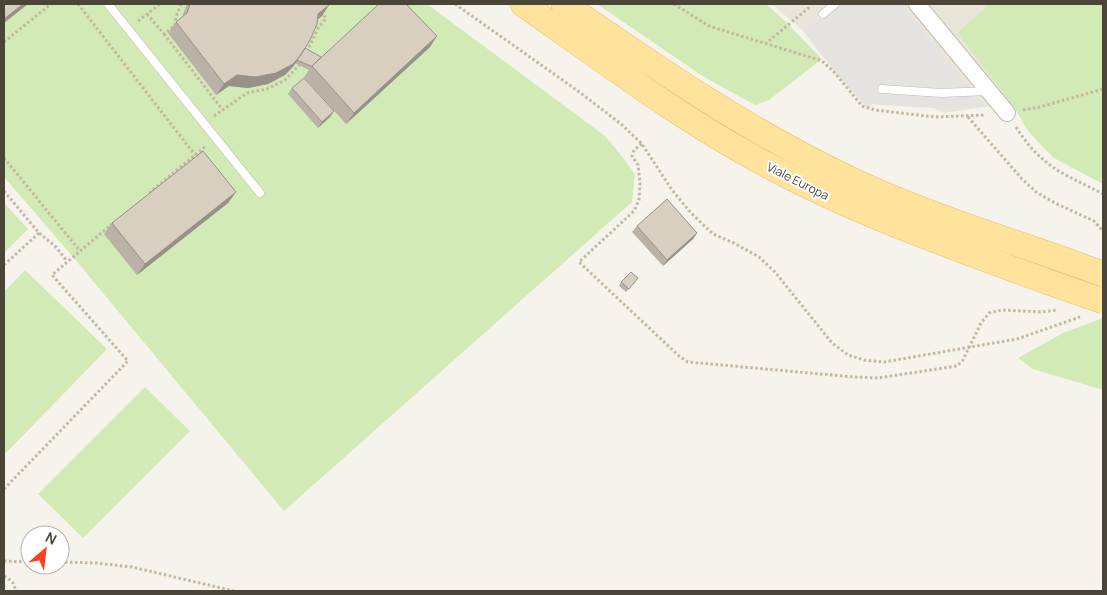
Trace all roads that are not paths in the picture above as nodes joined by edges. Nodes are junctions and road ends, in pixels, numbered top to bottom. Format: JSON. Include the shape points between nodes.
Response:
{"nodes":[{"id":1,"x":108,"y":4,"type":"edge"},
{"id":2,"x":523,"y":4,"type":"edge"},
{"id":3,"x":564,"y":4,"type":"edge"},
{"id":4,"x":835,"y":4,"type":"edge"},
{"id":5,"x":917,"y":4,"type":"edge"},
{"id":6,"x":823,"y":14,"type":"dead end"},
{"id":7,"x":882,"y":90,"type":"dead end"},
{"id":8,"x":990,"y":91,"type":"junction"},
{"id":9,"x":1007,"y":113,"type":"road end"},
{"id":10,"x":260,"y":193,"type":"dead end"},
{"id":11,"x":1103,"y":274,"type":"edge"},
{"id":12,"x":1103,"y":301,"type":"edge"}],
"edges":[{"from":1,"to":10,"type":"lane"},
{"from":2,"to":12,"type":"main road","name":"Viale Europa","bridge":true,"via":[[688,118],[768,166],[869,215]]},
{"from":3,"to":11,"type":"main road","name":"Viale Europa","bridge":true,"via":[[695,94],[812,161],[927,212]]},
{"from":4,"to":6,"type":"lane"},
{"from":5,"to":8,"type":"street"},
{"from":7,"to":8,"type":"lane"},
{"from":8,"to":9,"type":"street"}]}
